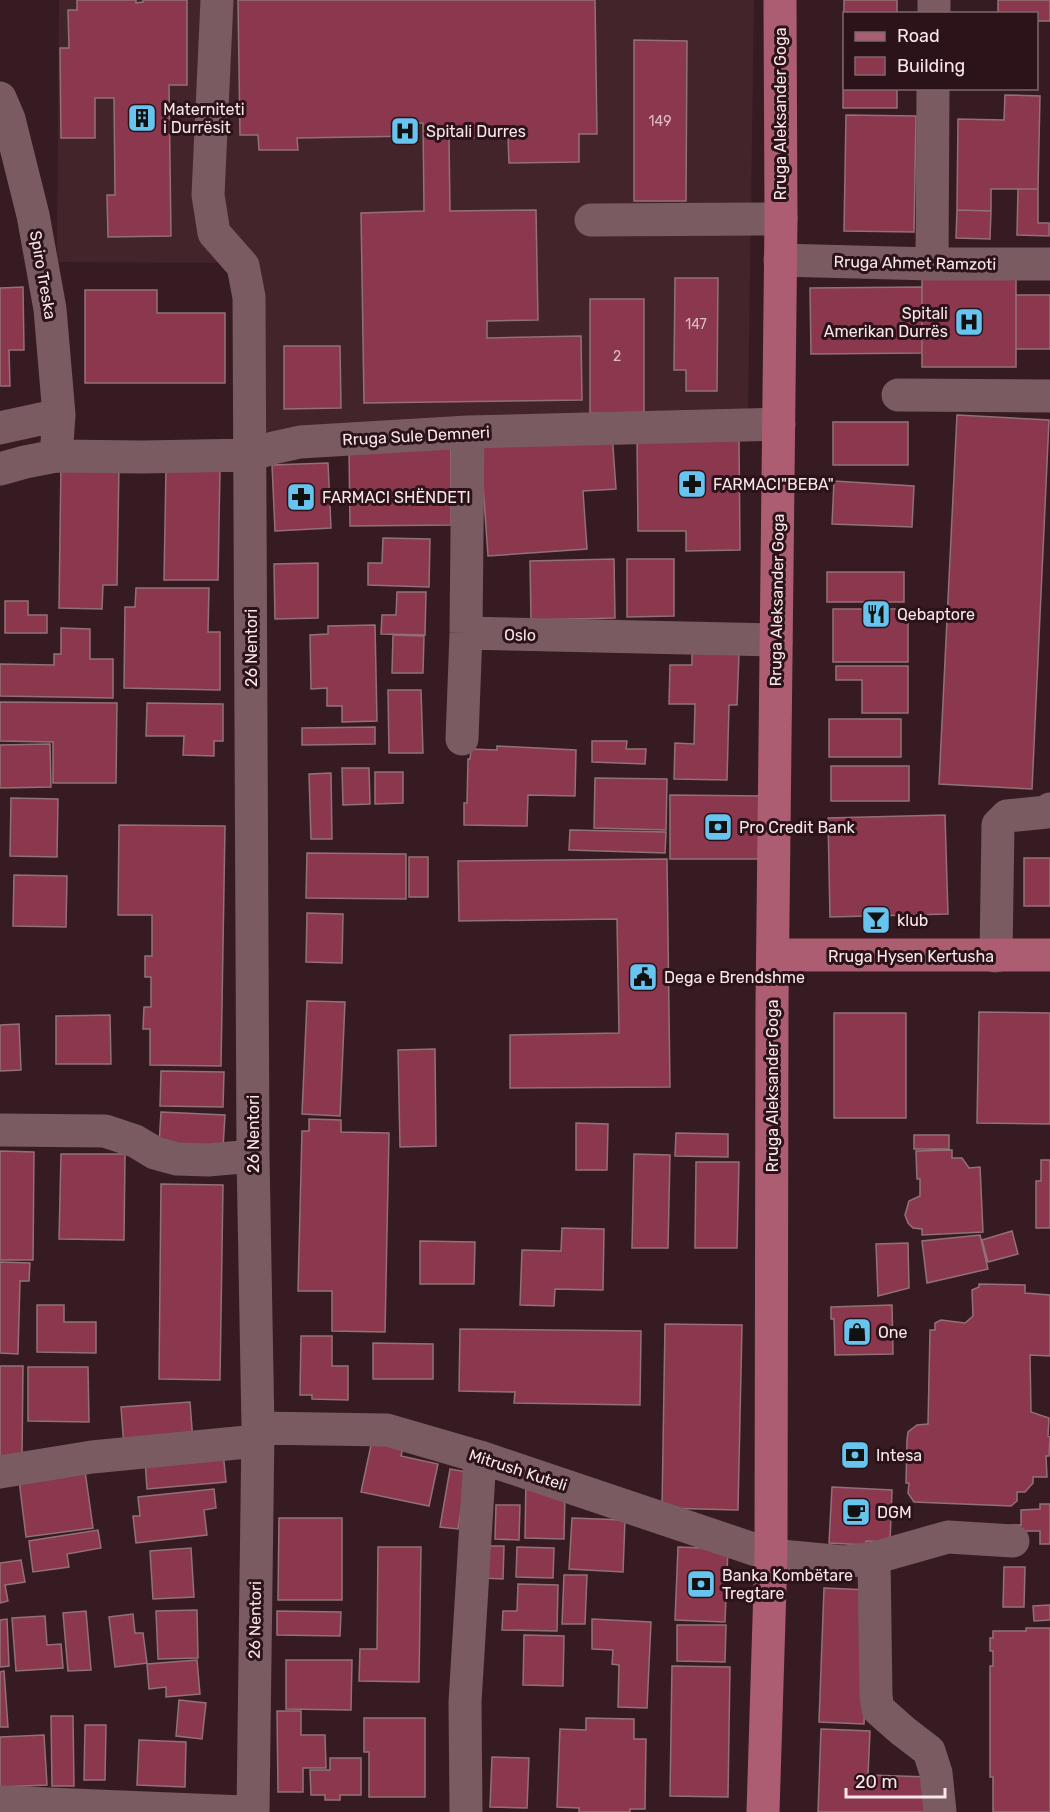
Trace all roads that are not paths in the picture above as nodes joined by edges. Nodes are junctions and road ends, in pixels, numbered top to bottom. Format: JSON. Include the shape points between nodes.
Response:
{"nodes":[{"id":1,"x":217,"y":0,"type":"edge"},
{"id":2,"x":780,"y":0,"type":"edge"},
{"id":3,"x":933,"y":90,"type":"edge"},
{"id":4,"x":3,"y":112,"type":"edge"},
{"id":5,"x":781,"y":219,"type":"junction"},
{"id":6,"x":591,"y":220,"type":"dead end"},
{"id":7,"x":780,"y":260,"type":"junction"},
{"id":8,"x":932,"y":264,"type":"junction"},
{"id":9,"x":1050,"y":264,"type":"edge"},
{"id":10,"x":898,"y":395,"type":"dead end"},
{"id":11,"x":1050,"y":396,"type":"edge"},
{"id":12,"x":59,"y":415,"type":"junction"},
{"id":13,"x":779,"y":424,"type":"junction"},
{"id":14,"x":0,"y":428,"type":"edge"},
{"id":15,"x":468,"y":432,"type":"junction"},
{"id":16,"x":250,"y":455,"type":"junction"},
{"id":17,"x":56,"y":456,"type":"junction"},
{"id":18,"x":0,"y":469,"type":"edge"},
{"id":19,"x":466,"y":633,"type":"junction"},
{"id":20,"x":776,"y":640,"type":"junction"},
{"id":21,"x":462,"y":740,"type":"dead end"},
{"id":22,"x":1050,"y":809,"type":"edge"},
{"id":23,"x":772,"y":955,"type":"junction"},
{"id":24,"x":996,"y":956,"type":"junction"},
{"id":25,"x":1050,"y":956,"type":"edge"},
{"id":26,"x":0,"y":1130,"type":"edge"},
{"id":27,"x":253,"y":1156,"type":"junction"},
{"id":28,"x":257,"y":1434,"type":"junction"},
{"id":29,"x":480,"y":1456,"type":"junction"},
{"id":30,"x":0,"y":1472,"type":"edge"},
{"id":31,"x":1013,"y":1541,"type":"dead end"},
{"id":32,"x":771,"y":1556,"type":"junction"},
{"id":33,"x":874,"y":1558,"type":"junction"},
{"id":34,"x":0,"y":1802,"type":"edge"},
{"id":35,"x":244,"y":1812,"type":"edge"},
{"id":36,"x":253,"y":1812,"type":"edge"},
{"id":37,"x":466,"y":1812,"type":"edge"},
{"id":38,"x":763,"y":1812,"type":"edge"},
{"id":39,"x":940,"y":1812,"type":"edge"}],
"edges":[{"from":1,"to":16,"type":"street","name":"26 Nentori","via":[[208,195],[214,233],[243,266],[249,297]]},
{"from":2,"to":5,"type":"main road","name":"Rruga Aleksander Goga"},
{"from":3,"to":8,"type":"street"},
{"from":4,"to":12,"type":"street","name":"Spiro Treska","via":[[33,215],[50,309]]},
{"from":5,"to":6,"type":"street"},
{"from":5,"to":7,"type":"main road","name":"Rruga Aleksander Goga"},
{"from":7,"to":8,"type":"street","name":"Rruga Ahmet Ramzoti"},
{"from":7,"to":13,"type":"main road","name":"Rruga Aleksander Goga"},
{"from":8,"to":9,"type":"street","name":"Rruga Ahmet Ramzoti"},
{"from":10,"to":11,"type":"street"},
{"from":12,"to":14,"type":"street"},
{"from":12,"to":17,"type":"street","name":"Spiro Treska"},
{"from":13,"to":15,"type":"street","name":"Rruga Sule Demneri"},
{"from":13,"to":20,"type":"main road","name":"Rruga Aleksander Goga"},
{"from":15,"to":16,"type":"street","name":"Rruga Sule Demneri","via":[[300,442]]},
{"from":15,"to":19,"type":"street"},
{"from":16,"to":17,"type":"street","name":"Rruga Sule Demneri"},
{"from":16,"to":27,"type":"street","name":"26 Nentori"},
{"from":17,"to":18,"type":"street","name":"Rruga Sule Demneri"},
{"from":19,"to":20,"type":"street","name":"Oslo"},
{"from":19,"to":21,"type":"street"},
{"from":20,"to":23,"type":"main road","name":"Rruga Aleksander Goga"},
{"from":22,"to":24,"type":"street","via":[[1007,816],[998,825]]},
{"from":23,"to":24,"type":"main road","name":"Rruga Hysen Kertusha"},
{"from":23,"to":32,"type":"main road","name":"Rruga Aleksander Goga"},
{"from":24,"to":25,"type":"main road","name":"Rruga Hysen Kertusha"},
{"from":26,"to":27,"type":"street","via":[[105,1131],[177,1159]]},
{"from":27,"to":28,"type":"street","name":"26 Nentori"},
{"from":28,"to":29,"type":"street","name":"Mitrush Kuteli","via":[[387,1430]]},
{"from":28,"to":30,"type":"street","name":"Mitrush Kuteli"},
{"from":28,"to":36,"type":"street","name":"26 Nentori"},
{"from":29,"to":32,"type":"street","name":"Mitrush Kuteli"},
{"from":29,"to":37,"type":"street","via":[[465,1702]]},
{"from":31,"to":33,"type":"street","name":"Mitrush Kuteli","via":[[948,1537]]},
{"from":32,"to":33,"type":"street","name":"Mitrush Kuteli","via":[[844,1562]]},
{"from":32,"to":38,"type":"main road","name":"Rruga Aleksander Goga"},
{"from":33,"to":39,"type":"street","via":[[878,1708],[929,1751]]},
{"from":34,"to":35,"type":"street"}]}
